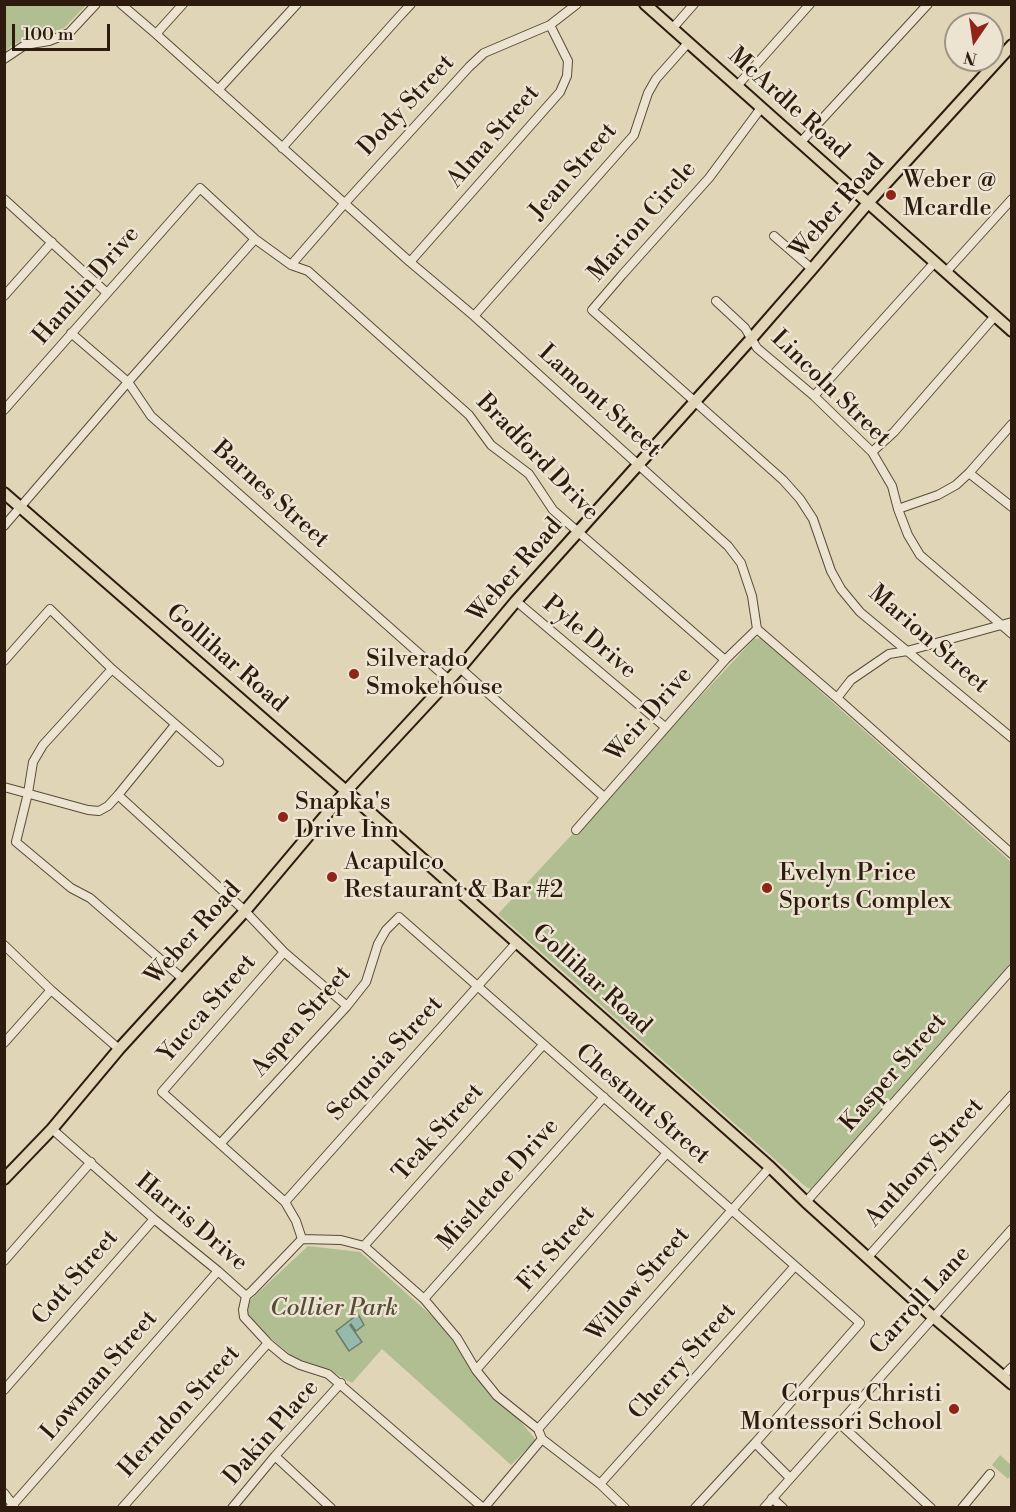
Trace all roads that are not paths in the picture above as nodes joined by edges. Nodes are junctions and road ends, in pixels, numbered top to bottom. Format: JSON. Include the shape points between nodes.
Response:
{"nodes":[{"id":1,"x":96,"y":4,"type":"edge"},
{"id":2,"x":121,"y":4,"type":"edge"},
{"id":3,"x":183,"y":4,"type":"edge"},
{"id":4,"x":297,"y":4,"type":"edge"},
{"id":5,"x":411,"y":4,"type":"edge"},
{"id":6,"x":577,"y":4,"type":"edge"},
{"id":7,"x":645,"y":4,"type":"edge"},
{"id":8,"x":694,"y":4,"type":"edge"},
{"id":9,"x":810,"y":4,"type":"edge"},
{"id":10,"x":928,"y":4,"type":"edge"},
{"id":11,"x":550,"y":25,"type":"junction"},
{"id":12,"x":672,"y":29,"type":"junction"},
{"id":13,"x":156,"y":34,"type":"junction"},
{"id":14,"x":688,"y":43,"type":"junction"},
{"id":15,"x":1011,"y":45,"type":"edge"},
{"id":16,"x":4,"y":59,"type":"edge"},
{"id":17,"x":736,"y":86,"type":"junction"},
{"id":18,"x":218,"y":90,"type":"junction"},
{"id":19,"x":761,"y":108,"type":"junction"},
{"id":20,"x":800,"y":143,"type":"junction"},
{"id":21,"x":282,"y":148,"type":"junction"},
{"id":22,"x":200,"y":188,"type":"joint"},
{"id":23,"x":4,"y":199,"type":"edge"},
{"id":24,"x":1011,"y":199,"type":"edge"},
{"id":25,"x":345,"y":203,"type":"junction"},
{"id":26,"x":868,"y":203,"type":"junction"},
{"id":27,"x":774,"y":236,"type":"dead end"},
{"id":28,"x":255,"y":239,"type":"junction"},
{"id":29,"x":52,"y":242,"type":"junction"},
{"id":30,"x":410,"y":262,"type":"junction"},
{"id":31,"x":935,"y":262,"type":"junction"},
{"id":32,"x":291,"y":265,"type":"junction"},
{"id":33,"x":812,"y":269,"type":"junction"},
{"id":34,"x":946,"y":272,"type":"junction"},
{"id":35,"x":107,"y":293,"type":"junction"},
{"id":36,"x":4,"y":296,"type":"edge"},
{"id":37,"x":716,"y":301,"type":"dead end"},
{"id":38,"x":474,"y":316,"type":"junction"},
{"id":39,"x":995,"y":316,"type":"junction"},
{"id":40,"x":1011,"y":331,"type":"edge"},
{"id":41,"x":71,"y":333,"type":"junction"},
{"id":42,"x":751,"y":339,"type":"junction"},
{"id":43,"x":128,"y":382,"type":"junction"},
{"id":44,"x":814,"y":396,"type":"junction"},
{"id":45,"x":694,"y":401,"type":"junction"},
{"id":46,"x":4,"y":410,"type":"edge"},
{"id":47,"x":1011,"y":424,"type":"edge"},
{"id":48,"x":872,"y":452,"type":"junction"},
{"id":49,"x":639,"y":464,"type":"junction"},
{"id":50,"x":969,"y":473,"type":"junction"},
{"id":51,"x":4,"y":493,"type":"edge"},
{"id":52,"x":1011,"y":507,"type":"edge"},
{"id":53,"x":21,"y":508,"type":"junction"},
{"id":54,"x":898,"y":510,"type":"junction"},
{"id":55,"x":4,"y":526,"type":"edge"},
{"id":56,"x":578,"y":531,"type":"junction"},
{"id":57,"x":516,"y":601,"type":"junction"},
{"id":58,"x":1011,"y":622,"type":"edge"},
{"id":59,"x":1002,"y":625,"type":"junction"},
{"id":60,"x":757,"y":629,"type":"junction"},
{"id":61,"x":1011,"y":634,"type":"edge"},
{"id":62,"x":907,"y":651,"type":"junction"},
{"id":63,"x":725,"y":660,"type":"junction"},
{"id":64,"x":4,"y":661,"type":"edge"},
{"id":65,"x":460,"y":668,"type":"junction"},
{"id":66,"x":112,"y":669,"type":"junction"},
{"id":67,"x":449,"y":680,"type":"junction"},
{"id":68,"x":837,"y":698,"type":"junction"},
{"id":69,"x":175,"y":725,"type":"junction"},
{"id":70,"x":665,"y":727,"type":"junction"},
{"id":71,"x":1011,"y":738,"type":"edge"},
{"id":72,"x":219,"y":762,"type":"dead end"},
{"id":73,"x":4,"y":787,"type":"edge"},
{"id":74,"x":346,"y":792,"type":"junction"},
{"id":75,"x":28,"y":794,"type":"junction"},
{"id":76,"x":118,"y":795,"type":"junction"},
{"id":77,"x":604,"y":797,"type":"junction"},
{"id":78,"x":576,"y":830,"type":"dead end"},
{"id":79,"x":1011,"y":854,"type":"edge"},
{"id":80,"x":245,"y":911,"type":"junction"},
{"id":81,"x":399,"y":917,"type":"joint"},
{"id":82,"x":517,"y":942,"type":"junction"},
{"id":83,"x":4,"y":945,"type":"edge"},
{"id":84,"x":284,"y":952,"type":"junction"},
{"id":85,"x":1011,"y":969,"type":"edge"},
{"id":86,"x":183,"y":979,"type":"junction"},
{"id":87,"x":477,"y":986,"type":"junction"},
{"id":88,"x":51,"y":990,"type":"junction"},
{"id":89,"x":347,"y":1006,"type":"junction"},
{"id":90,"x":4,"y":1043,"type":"edge"},
{"id":91,"x":543,"y":1045,"type":"junction"},
{"id":92,"x":118,"y":1050,"type":"junction"},
{"id":93,"x":1011,"y":1095,"type":"edge"},
{"id":94,"x":604,"y":1097,"type":"junction"},
{"id":95,"x":52,"y":1128,"type":"junction"},
{"id":96,"x":220,"y":1144,"type":"junction"},
{"id":97,"x":667,"y":1153,"type":"junction"},
{"id":98,"x":91,"y":1162,"type":"junction"},
{"id":99,"x":770,"y":1167,"type":"junction"},
{"id":100,"x":4,"y":1179,"type":"edge"},
{"id":101,"x":285,"y":1202,"type":"junction"},
{"id":102,"x":806,"y":1202,"type":"junction"},
{"id":103,"x":732,"y":1209,"type":"junction"},
{"id":104,"x":154,"y":1219,"type":"junction"},
{"id":105,"x":1011,"y":1229,"type":"edge"},
{"id":106,"x":302,"y":1239,"type":"junction"},
{"id":107,"x":364,"y":1246,"type":"junction"},
{"id":108,"x":868,"y":1257,"type":"junction"},
{"id":109,"x":4,"y":1261,"type":"edge"},
{"id":110,"x":795,"y":1266,"type":"junction"},
{"id":111,"x":218,"y":1271,"type":"junction"},
{"id":112,"x":246,"y":1296,"type":"junction"},
{"id":113,"x":424,"y":1299,"type":"junction"},
{"id":114,"x":932,"y":1316,"type":"junction"},
{"id":115,"x":268,"y":1343,"type":"junction"},
{"id":116,"x":1011,"y":1367,"type":"edge"},
{"id":117,"x":476,"y":1370,"type":"junction"},
{"id":118,"x":1007,"y":1380,"type":"edge"},
{"id":119,"x":341,"y":1383,"type":"junction"},
{"id":120,"x":4,"y":1390,"type":"edge"},
{"id":121,"x":839,"y":1423,"type":"junction"},
{"id":122,"x":538,"y":1429,"type":"junction"},
{"id":123,"x":542,"y":1439,"type":"junction"},
{"id":124,"x":755,"y":1443,"type":"junction"},
{"id":125,"x":275,"y":1456,"type":"junction"},
{"id":126,"x":990,"y":1474,"type":"dead end"},
{"id":127,"x":790,"y":1478,"type":"junction"},
{"id":128,"x":600,"y":1484,"type":"junction"},
{"id":129,"x":4,"y":1493,"type":"edge"},
{"id":130,"x":772,"y":1498,"type":"junction"},
{"id":131,"x":13,"y":1506,"type":"edge"},
{"id":132,"x":122,"y":1508,"type":"edge"},
{"id":133,"x":232,"y":1508,"type":"edge"},
{"id":134,"x":331,"y":1508,"type":"edge"},
{"id":135,"x":484,"y":1508,"type":"edge"},
{"id":136,"x":625,"y":1508,"type":"edge"},
{"id":137,"x":695,"y":1508,"type":"edge"},
{"id":138,"x":764,"y":1508,"type":"edge"},
{"id":139,"x":783,"y":1508,"type":"edge"},
{"id":140,"x":931,"y":1508,"type":"edge"},
{"id":141,"x":962,"y":1508,"type":"edge"}],
"edges":[{"from":1,"to":16,"type":"street","via":[[69,33],[49,42],[25,45]]},
{"from":2,"to":13,"type":"street","name":"Lamont Street"},
{"from":3,"to":13,"type":"street"},
{"from":4,"to":18,"type":"street"},
{"from":5,"to":21,"type":"street"},
{"from":6,"to":11,"type":"street","name":"Dody Street"},
{"from":7,"to":12,"type":"main road","name":"McArdle Road"},
{"from":8,"to":12,"type":"street"},
{"from":9,"to":17,"type":"street"},
{"from":10,"to":20,"type":"street"},
{"from":11,"to":25,"type":"street","name":"Dody Street","via":[[484,53]]},
{"from":11,"to":30,"type":"street","name":"Alma Street","via":[[568,61],[560,92]]},
{"from":12,"to":14,"type":"main road","name":"McArdle Road"},
{"from":13,"to":18,"type":"street","name":"Lamont Street"},
{"from":14,"to":17,"type":"main road","name":"McArdle Road"},
{"from":14,"to":38,"type":"street","name":"Jean Street","via":[[656,79],[634,135]]},
{"from":15,"to":26,"type":"main road","name":"Weber Road"},
{"from":17,"to":19,"type":"main road","name":"McArdle Road"},
{"from":18,"to":21,"type":"street","name":"Lamont Street"},
{"from":19,"to":20,"type":"main road","name":"McArdle Road"},
{"from":19,"to":45,"type":"street","name":"Marion Circle","via":[[709,178],[592,310]]},
{"from":20,"to":26,"type":"main road","name":"McArdle Road"},
{"from":21,"to":25,"type":"street","name":"Lamont Street"},
{"from":22,"to":28,"type":"street","name":"Bradford Drive"},
{"from":22,"to":35,"type":"street","name":"Hamlin Drive"},
{"from":23,"to":29,"type":"street"},
{"from":24,"to":34,"type":"street"},
{"from":25,"to":30,"type":"street","name":"Lamont Street"},
{"from":25,"to":32,"type":"street","name":"Dody Street"},
{"from":26,"to":31,"type":"main road","name":"McArdle Road"},
{"from":26,"to":33,"type":"main road","name":"Weber Road"},
{"from":27,"to":33,"type":"street"},
{"from":28,"to":32,"type":"street","name":"Bradford Drive"},
{"from":28,"to":43,"type":"street"},
{"from":29,"to":35,"type":"street"},
{"from":29,"to":36,"type":"street"},
{"from":30,"to":38,"type":"street","name":"Lamont Street"},
{"from":31,"to":34,"type":"main road","name":"McArdle Road"},
{"from":31,"to":44,"type":"street"},
{"from":32,"to":56,"type":"street","name":"Bradford Drive","via":[[308,271],[469,415],[491,445],[529,474],[553,510]]},
{"from":33,"to":42,"type":"main road","name":"Weber Road"},
{"from":34,"to":39,"type":"main road","name":"McArdle Road"},
{"from":35,"to":41,"type":"street","name":"Hamlin Drive"},
{"from":37,"to":42,"type":"street","name":"Lincoln Street","via":[[745,328]]},
{"from":38,"to":49,"type":"street","name":"Lamont Street"},
{"from":39,"to":40,"type":"main road","name":"McArdle Road"},
{"from":39,"to":48,"type":"street"},
{"from":41,"to":43,"type":"street","name":"Barnes Street"},
{"from":41,"to":46,"type":"street","name":"Hamlin Drive"},
{"from":42,"to":44,"type":"street","name":"Lincoln Street"},
{"from":42,"to":45,"type":"main road","name":"Weber Road"},
{"from":43,"to":53,"type":"street"},
{"from":43,"to":67,"type":"street","name":"Barnes Street","via":[[151,416]]},
{"from":44,"to":48,"type":"street","name":"Lincoln Street"},
{"from":45,"to":49,"type":"main road","name":"Weber Road"},
{"from":45,"to":62,"type":"street","name":"Marion Street","via":[[800,499],[813,519],[841,589],[860,612]]},
{"from":47,"to":50,"type":"street"},
{"from":48,"to":54,"type":"street","name":"Lincoln Street","via":[[892,486]]},
{"from":49,"to":56,"type":"main road","name":"Weber Road"},
{"from":49,"to":60,"type":"street","name":"Lamont Street","via":[[728,546],[741,563]]},
{"from":50,"to":52,"type":"street"},
{"from":50,"to":54,"type":"street","via":[[938,495]]},
{"from":51,"to":53,"type":"main road","name":"Gollihar Road"},
{"from":53,"to":55,"type":"street"},
{"from":53,"to":74,"type":"main road","name":"Gollihar Road"},
{"from":54,"to":59,"type":"street","name":"Lincoln Street","via":[[920,555]]},
{"from":56,"to":57,"type":"main road","name":"Weber Road"},
{"from":56,"to":63,"type":"street","name":"Bradford Drive"},
{"from":57,"to":65,"type":"main road","name":"Weber Road"},
{"from":57,"to":70,"type":"street","name":"Pyle Drive"},
{"from":58,"to":59,"type":"street"},
{"from":59,"to":61,"type":"street","name":"Lincoln Street"},
{"from":59,"to":62,"type":"street"},
{"from":60,"to":63,"type":"street","name":"Weir Drive"},
{"from":60,"to":68,"type":"street"},
{"from":62,"to":68,"type":"street","via":[[889,654],[870,666],[851,680]]},
{"from":62,"to":71,"type":"street","name":"Marion Street"},
{"from":63,"to":70,"type":"street","name":"Weir Drive"},
{"from":64,"to":66,"type":"street","via":[[50,609]]},
{"from":65,"to":67,"type":"main road","name":"Weber Road"},
{"from":65,"to":77,"type":"street"},
{"from":66,"to":69,"type":"street"},
{"from":66,"to":75,"type":"street","via":[[43,745],[33,762]]},
{"from":67,"to":74,"type":"main road","name":"Weber Road"},
{"from":68,"to":79,"type":"street"},
{"from":69,"to":72,"type":"street"},
{"from":69,"to":76,"type":"street"},
{"from":70,"to":77,"type":"street","name":"Weir Drive"},
{"from":73,"to":75,"type":"street"},
{"from":74,"to":80,"type":"main road","name":"Weber Road"},
{"from":74,"to":82,"type":"main road","name":"Gollihar Road"},
{"from":75,"to":76,"type":"street","via":[[99,811]]},
{"from":75,"to":86,"type":"street","via":[[16,842],[71,888],[90,898]]},
{"from":76,"to":80,"type":"street"},
{"from":77,"to":78,"type":"street","name":"Weir Drive"},
{"from":80,"to":84,"type":"street"},
{"from":80,"to":86,"type":"main road","name":"Weber Road"},
{"from":81,"to":87,"type":"street","name":"Chestnut Street"},
{"from":81,"to":89,"type":"street","name":"Aspen Street","via":[[386,930],[366,982]]},
{"from":82,"to":87,"type":"street","name":"Sequoia Street"},
{"from":82,"to":99,"type":"main road","name":"Gollihar Road"},
{"from":83,"to":88,"type":"street"},
{"from":84,"to":89,"type":"street"},
{"from":84,"to":96,"type":"street","name":"Yucca Street","via":[[162,1092]]},
{"from":85,"to":102,"type":"street","name":"Kasper Street"},
{"from":86,"to":92,"type":"main road","name":"Weber Road"},
{"from":87,"to":91,"type":"street","name":"Chestnut Street"},
{"from":87,"to":101,"type":"street","name":"Sequoia Street"},
{"from":88,"to":90,"type":"street"},
{"from":88,"to":92,"type":"street"},
{"from":89,"to":96,"type":"street","name":"Aspen Street"},
{"from":91,"to":94,"type":"street","name":"Chestnut Street"},
{"from":91,"to":107,"type":"street","name":"Teak Street"},
{"from":92,"to":95,"type":"main road","name":"Weber Road"},
{"from":93,"to":108,"type":"street","name":"Anthony Street"},
{"from":94,"to":97,"type":"street","name":"Chestnut Street"},
{"from":94,"to":113,"type":"street","name":"Mistletoe Drive"},
{"from":95,"to":98,"type":"street","name":"Harris Drive"},
{"from":95,"to":100,"type":"main road","name":"Weber Road"},
{"from":96,"to":101,"type":"street"},
{"from":97,"to":103,"type":"street","name":"Chestnut Street"},
{"from":97,"to":117,"type":"street","name":"Fir Street"},
{"from":98,"to":104,"type":"street","name":"Harris Drive"},
{"from":98,"to":109,"type":"street"},
{"from":99,"to":102,"type":"main road","name":"Gollihar Road"},
{"from":99,"to":103,"type":"street","name":"Willow Street"},
{"from":101,"to":106,"type":"street"},
{"from":102,"to":108,"type":"main road","name":"Gollihar Road"},
{"from":103,"to":110,"type":"street","name":"Chestnut Street"},
{"from":103,"to":122,"type":"street","name":"Willow Street"},
{"from":104,"to":111,"type":"street","name":"Harris Drive"},
{"from":104,"to":120,"type":"street","name":"Cott Street"},
{"from":105,"to":114,"type":"street","name":"Carroll Lane"},
{"from":106,"to":107,"type":"street","via":[[341,1240]]},
{"from":106,"to":112,"type":"street"},
{"from":107,"to":113,"type":"street"},
{"from":108,"to":114,"type":"main road","name":"Gollihar Road"},
{"from":110,"to":124,"type":"street","name":"Chestnut Street","via":[[860,1323]]},
{"from":110,"to":128,"type":"street","name":"Cherry Street"},
{"from":111,"to":112,"type":"street","name":"Harris Drive"},
{"from":111,"to":131,"type":"street","name":"Lowman Street"},
{"from":112,"to":115,"type":"street","name":"Harris Drive","via":[[244,1317]]},
{"from":113,"to":117,"type":"street","via":[[457,1338]]},
{"from":114,"to":118,"type":"main road","name":"Gollihar Road"},
{"from":114,"to":121,"type":"street","name":"Carroll Lane"},
{"from":115,"to":119,"type":"street","name":"Harris Drive","via":[[286,1358]]},
{"from":115,"to":132,"type":"street","name":"Herndon Street"},
{"from":116,"to":118,"type":"street"},
{"from":117,"to":122,"type":"street","via":[[497,1396]]},
{"from":119,"to":125,"type":"street","name":"Dakin Place"},
{"from":119,"to":135,"type":"street","name":"Harris Drive"},
{"from":121,"to":127,"type":"street","name":"Carroll Lane"},
{"from":121,"to":140,"type":"street"},
{"from":122,"to":123,"type":"street"},
{"from":123,"to":128,"type":"street"},
{"from":123,"to":135,"type":"street"},
{"from":124,"to":127,"type":"street"},
{"from":124,"to":137,"type":"street"},
{"from":125,"to":133,"type":"street","name":"Dakin Place"},
{"from":125,"to":134,"type":"street"},
{"from":126,"to":141,"type":"street"},
{"from":127,"to":130,"type":"street","name":"Carroll Lane"},
{"from":128,"to":136,"type":"street"},
{"from":129,"to":131,"type":"street"},
{"from":130,"to":138,"type":"street","name":"Carroll Lane"},
{"from":130,"to":139,"type":"street"}]}
